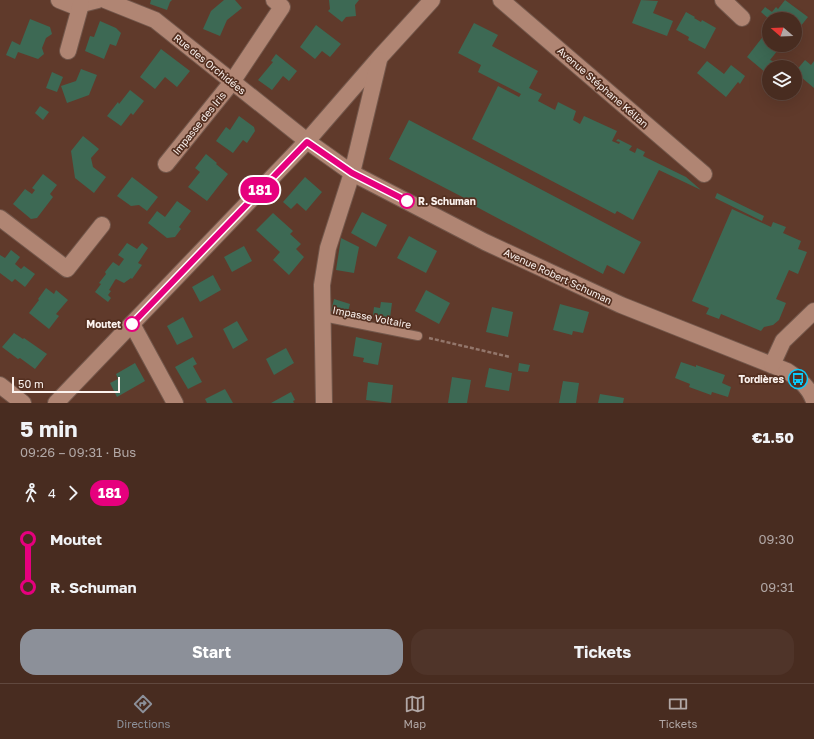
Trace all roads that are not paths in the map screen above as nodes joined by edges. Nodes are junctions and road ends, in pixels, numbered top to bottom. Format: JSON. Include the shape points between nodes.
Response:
{"nodes":[{"id":1,"x":59,"y":0,"type":"edge"},
{"id":2,"x":98,"y":0,"type":"edge"},
{"id":3,"x":105,"y":0,"type":"edge"},
{"id":4,"x":274,"y":0,"type":"edge"},
{"id":5,"x":432,"y":0,"type":"edge"},
{"id":6,"x":501,"y":0,"type":"edge"},
{"id":7,"x":723,"y":0,"type":"edge"},
{"id":8,"x":81,"y":4,"type":"junction"},
{"id":9,"x":128,"y":4,"type":"edge"},
{"id":10,"x":742,"y":18,"type":"dead end"},
{"id":11,"x":68,"y":51,"type":"dead end"},
{"id":12,"x":380,"y":57,"type":"junction"},
{"id":13,"x":232,"y":82,"type":"junction"},
{"id":14,"x":307,"y":142,"type":"junction"},
{"id":15,"x":166,"y":164,"type":"dead end"},
{"id":16,"x":352,"y":173,"type":"junction"},
{"id":17,"x":704,"y":174,"type":"dead end"},
{"id":18,"x":0,"y":218,"type":"edge"},
{"id":19,"x":102,"y":225,"type":"dead end"},
{"id":20,"x":814,"y":311,"type":"edge"},
{"id":21,"x":323,"y":317,"type":"junction"},
{"id":22,"x":132,"y":324,"type":"junction"},
{"id":23,"x":418,"y":336,"type":"road end"},
{"id":24,"x":772,"y":365,"type":"junction"},
{"id":25,"x":0,"y":385,"type":"edge"},
{"id":26,"x":65,"y":399,"type":"edge"},
{"id":27,"x":813,"y":400,"type":"edge"},
{"id":28,"x":23,"y":403,"type":"edge"},
{"id":29,"x":175,"y":403,"type":"edge"},
{"id":30,"x":324,"y":403,"type":"edge"}],
"edges":[{"from":1,"to":8,"type":"street","via":[[74,6]]},
{"from":2,"to":8,"type":"street"},
{"from":3,"to":9,"type":"street","name":"Rue des Orchidées"},
{"from":4,"to":13,"type":"street","name":"Impasse des Iris","via":[[282,7]]},
{"from":5,"to":12,"type":"street"},
{"from":6,"to":17,"type":"street","name":"Avenue Stéphane Kélian"},
{"from":7,"to":10,"type":"street"},
{"from":8,"to":11,"type":"street"},
{"from":9,"to":13,"type":"street","name":"Rue des Orchidées","via":[[154,20]]},
{"from":12,"to":14,"type":"street"},
{"from":12,"to":16,"type":"street"},
{"from":13,"to":14,"type":"street","name":"Rue des Orchidées"},
{"from":13,"to":15,"type":"street","name":"Impasse des Iris"},
{"from":14,"to":16,"type":"street","name":"Avenue Robert Schuman"},
{"from":14,"to":22,"type":"street"},
{"from":16,"to":21,"type":"street","via":[[328,248],[322,285]]},
{"from":16,"to":24,"type":"street","name":"Avenue Robert Schuman","via":[[485,242],[622,305]]},
{"from":18,"to":19,"type":"street","via":[[67,269]]},
{"from":20,"to":24,"type":"street","via":[[784,341]]},
{"from":21,"to":23,"type":"lane","name":"Impasse Voltaire"},
{"from":21,"to":30,"type":"street"},
{"from":22,"to":26,"type":"street"},
{"from":22,"to":29,"type":"street"},
{"from":24,"to":27,"type":"street","name":"Avenue Robert Schuman","via":[[798,379],[807,388]]},
{"from":25,"to":28,"type":"street"}]}
